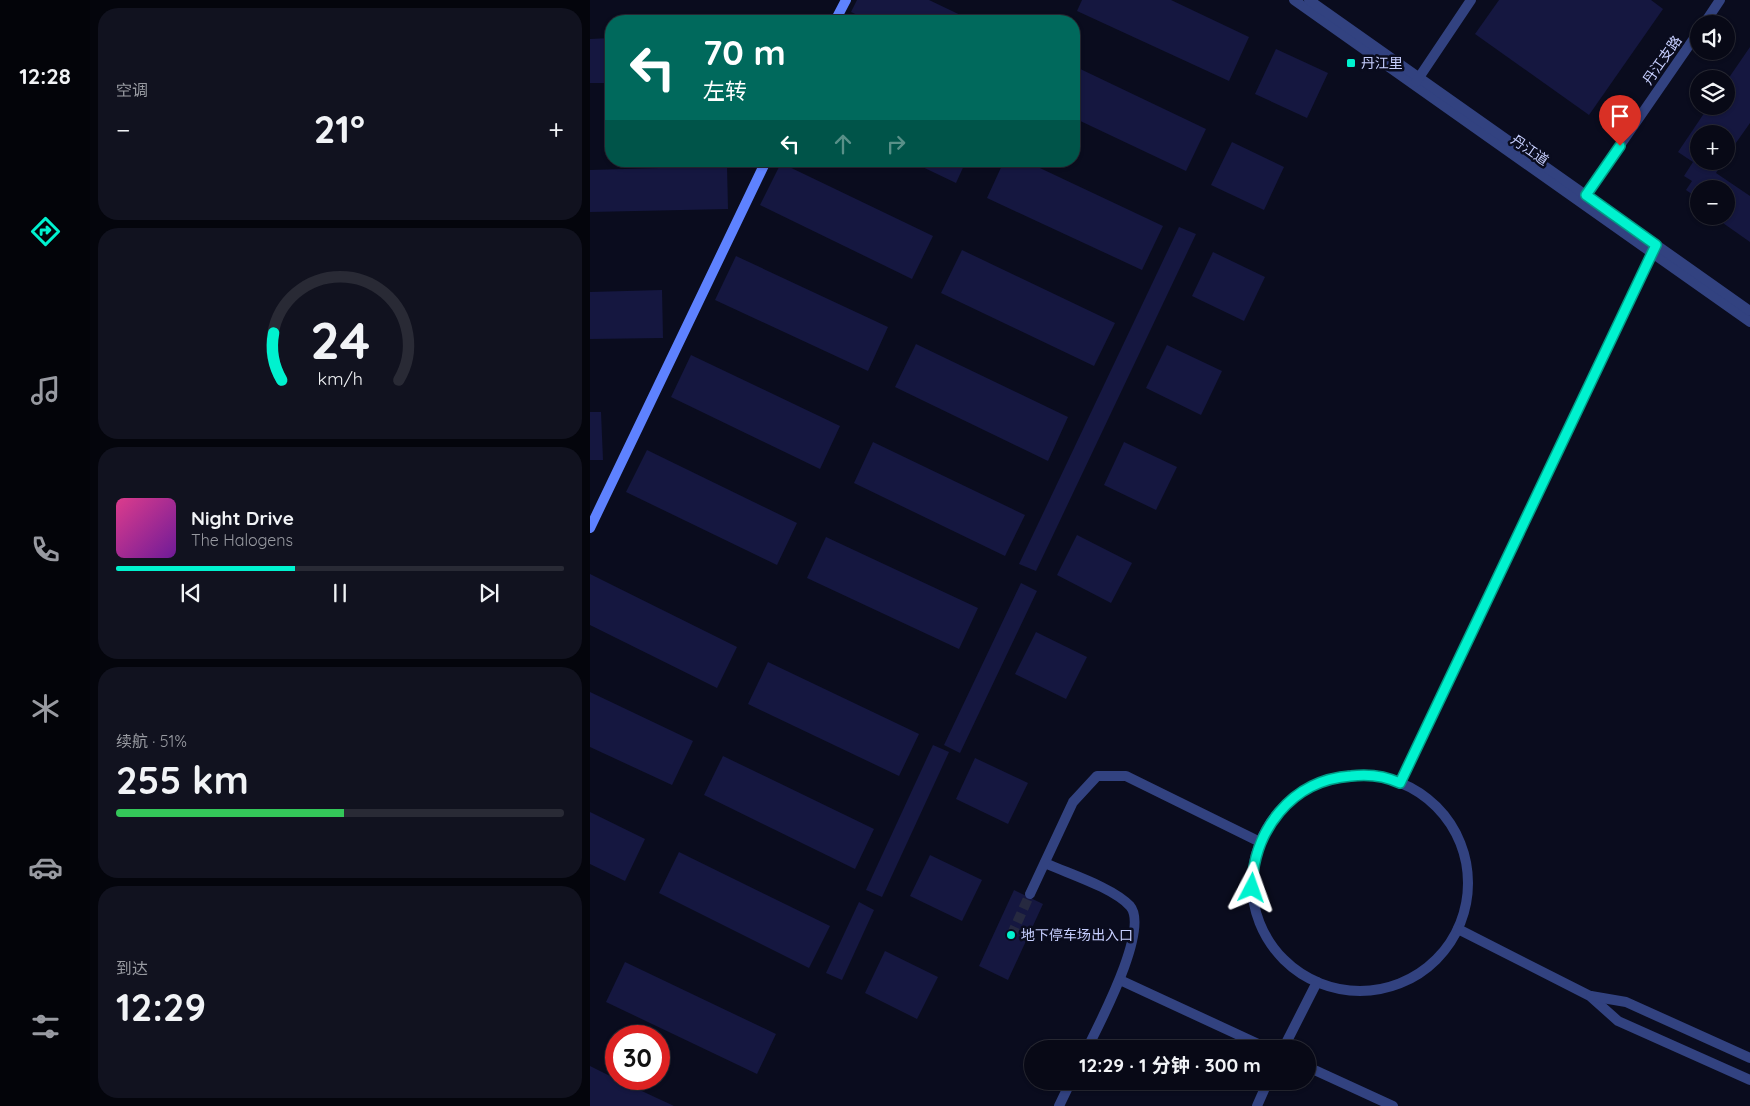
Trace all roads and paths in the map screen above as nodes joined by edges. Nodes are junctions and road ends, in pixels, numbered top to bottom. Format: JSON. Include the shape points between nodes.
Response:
{"nodes":[{"id":1,"x":846,"y":0,"type":"edge"},
{"id":2,"x":1294,"y":0,"type":"edge"},
{"id":3,"x":1309,"y":0,"type":"edge"},
{"id":4,"x":1472,"y":0,"type":"edge"},
{"id":5,"x":1720,"y":0,"type":"edge"},
{"id":6,"x":838,"y":15,"type":"edge"},
{"id":7,"x":1710,"y":15,"type":"edge"},
{"id":8,"x":1690,"y":44,"type":"edge"},
{"id":9,"x":1417,"y":81,"type":"junction"},
{"id":10,"x":763,"y":167,"type":"edge"},
{"id":11,"x":1583,"y":199,"type":"junction"},
{"id":12,"x":1654,"y":249,"type":"junction"},
{"id":13,"x":1750,"y":311,"type":"edge"},
{"id":14,"x":1750,"y":322,"type":"edge"},
{"id":15,"x":590,"y":528,"type":"edge"},
{"id":16,"x":1400,"y":783,"type":"junction"},
{"id":17,"x":1260,"y":842,"type":"junction"},
{"id":18,"x":1044,"y":863,"type":"junction"},
{"id":19,"x":1030,"y":894,"type":"tunnel mouth"},
{"id":20,"x":1458,"y":929,"type":"junction"},
{"id":21,"x":1120,"y":980,"type":"junction"},
{"id":22,"x":1317,"y":982,"type":"junction"},
{"id":23,"x":1590,"y":996,"type":"junction"},
{"id":24,"x":1091,"y":1040,"type":"edge"},
{"id":25,"x":1250,"y":1040,"type":"edge"},
{"id":26,"x":1288,"y":1040,"type":"edge"},
{"id":27,"x":1750,"y":1058,"type":"edge"},
{"id":28,"x":1316,"y":1071,"type":"edge"},
{"id":29,"x":1750,"y":1080,"type":"edge"},
{"id":30,"x":1067,"y":1090,"type":"edge"},
{"id":31,"x":1264,"y":1090,"type":"edge"},
{"id":32,"x":1059,"y":1106,"type":"edge"},
{"id":33,"x":1256,"y":1106,"type":"edge"},
{"id":34,"x":1393,"y":1106,"type":"edge"}],
"edges":[{"from":1,"to":6,"type":"street"},
{"from":2,"to":9,"type":"street","name":"丹江道"},
{"from":3,"to":9,"type":"street","name":"丹江道"},
{"from":4,"to":9,"type":"street"},
{"from":5,"to":7,"type":"street"},
{"from":8,"to":11,"type":"street","name":"丹江支路"},
{"from":9,"to":11,"type":"street","name":"丹江道"},
{"from":10,"to":15,"type":"street"},
{"from":11,"to":12,"type":"street","name":"丹江道"},
{"from":12,"to":13,"type":"street","name":"丹江道"},
{"from":12,"to":14,"type":"street","name":"丹江道"},
{"from":12,"to":16,"type":"street"},
{"from":16,"to":17,"type":"street","via":[[1379,776],[1362,775],[1318,783],[1282,808]]},
{"from":16,"to":20,"type":"street","via":[[1439,809],[1460,842],[1468,879],[1466,904]]},
{"from":17,"to":18,"type":"street","via":[[1126,776],[1112,774],[1097,776],[1073,802]]},
{"from":17,"to":22,"type":"street","via":[[1252,880],[1254,906],[1260,923],[1278,953],[1291,966]]},
{"from":18,"to":19,"type":"street"},
{"from":18,"to":21,"type":"street","via":[[1119,897],[1131,908],[1135,920],[1134,933]]},
{"from":20,"to":22,"type":"street","via":[[1436,960],[1404,982],[1380,989],[1354,991]]},
{"from":20,"to":23,"type":"street"},
{"from":21,"to":24,"type":"street"},
{"from":21,"to":25,"type":"street"},
{"from":22,"to":26,"type":"street"},
{"from":23,"to":27,"type":"street","via":[[1626,1002]]},
{"from":23,"to":29,"type":"street","via":[[1618,1020]]},
{"from":28,"to":34,"type":"street"},
{"from":30,"to":32,"type":"street"},
{"from":31,"to":33,"type":"street"}]}
